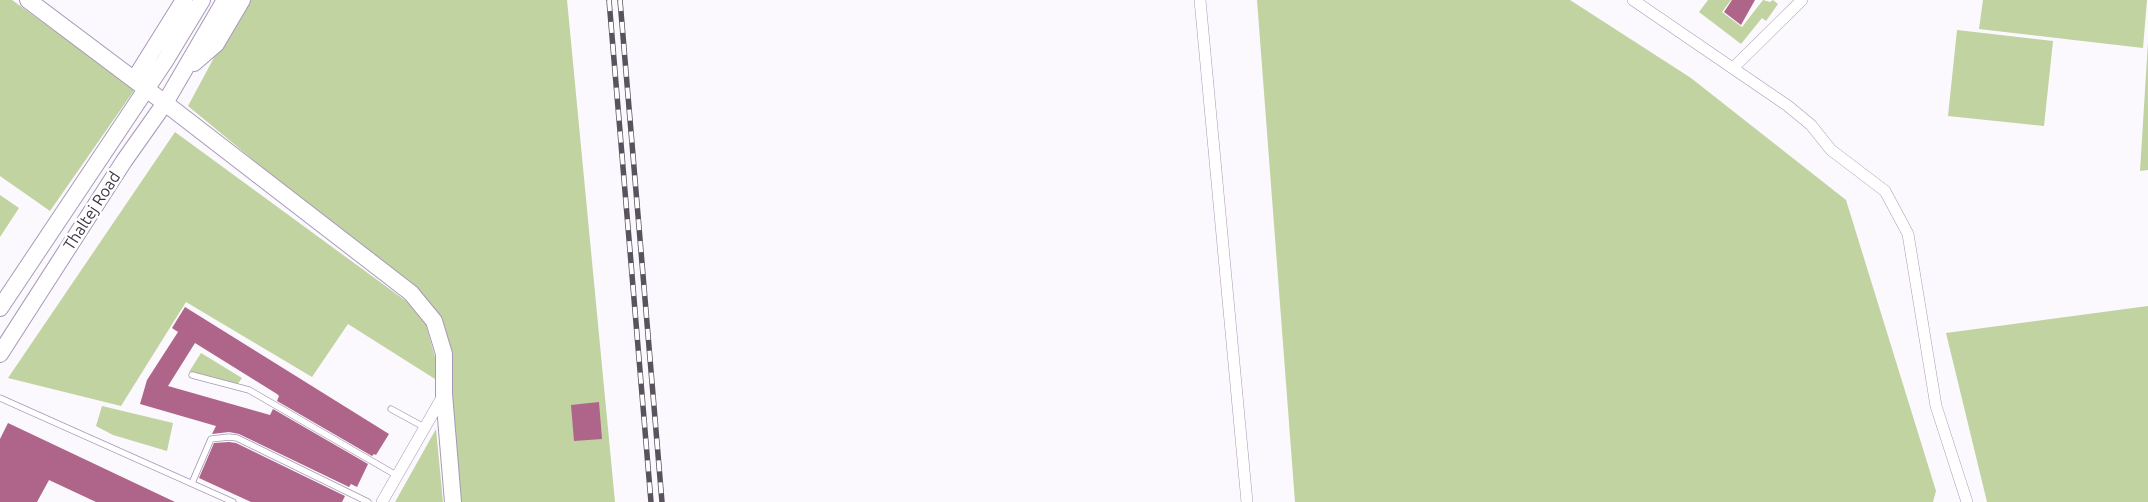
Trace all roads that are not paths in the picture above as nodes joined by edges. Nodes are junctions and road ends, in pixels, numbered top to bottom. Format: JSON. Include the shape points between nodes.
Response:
{"nodes":[{"id":1,"x":28,"y":0,"type":"edge"},
{"id":2,"x":184,"y":0,"type":"edge"},
{"id":3,"x":202,"y":0,"type":"edge"},
{"id":4,"x":225,"y":0,"type":"edge"},
{"id":5,"x":242,"y":0,"type":"edge"},
{"id":6,"x":1200,"y":0,"type":"edge"},
{"id":7,"x":1633,"y":0,"type":"edge"},
{"id":8,"x":1802,"y":0,"type":"edge"},
{"id":9,"x":1732,"y":68,"type":"junction"},
{"id":10,"x":185,"y":70,"type":"junction"},
{"id":11,"x":140,"y":84,"type":"junction"},
{"id":12,"x":165,"y":103,"type":"junction"},
{"id":13,"x":0,"y":308,"type":"edge"},
{"id":14,"x":0,"y":354,"type":"edge"},
{"id":15,"x":192,"y":375,"type":"dead end"},
{"id":16,"x":444,"y":394,"type":"junction"},
{"id":17,"x":0,"y":398,"type":"edge"},
{"id":18,"x":391,"y":409,"type":"dead end"},
{"id":19,"x":424,"y":427,"type":"junction"},
{"id":20,"x":396,"y":475,"type":"junction"},
{"id":21,"x":192,"y":484,"type":"junction"},
{"id":22,"x":233,"y":502,"type":"edge"},
{"id":23,"x":368,"y":502,"type":"edge"},
{"id":24,"x":382,"y":502,"type":"edge"},
{"id":25,"x":452,"y":502,"type":"edge"},
{"id":26,"x":1246,"y":502,"type":"edge"},
{"id":27,"x":1967,"y":502,"type":"edge"}],
"edges":[{"from":1,"to":11,"type":"street"},
{"from":2,"to":11,"type":"street"},
{"from":3,"to":11,"type":"street","name":"Thaltej Road","via":[[165,61]]},
{"from":4,"to":10,"type":"street","name":"Thaltej Road"},
{"from":5,"to":10,"type":"street","via":[[216,44]]},
{"from":6,"to":26,"type":"street"},
{"from":7,"to":9,"type":"street"},
{"from":8,"to":9,"type":"street"},
{"from":9,"to":27,"type":"street","via":[[1788,106],[1811,125],[1831,150],[1885,191],[1908,234],[1936,406]]},
{"from":10,"to":12,"type":"street","name":"Thaltej Road"},
{"from":11,"to":12,"type":"street"},
{"from":11,"to":13,"type":"street","name":"Thaltej Road"},
{"from":12,"to":14,"type":"street","name":"Thaltej Road"},
{"from":12,"to":16,"type":"street","via":[[411,293],[434,321],[444,354]]},
{"from":15,"to":20,"type":"lane","via":[[249,390]]},
{"from":16,"to":19,"type":"street"},
{"from":16,"to":25,"type":"street"},
{"from":17,"to":21,"type":"lane"},
{"from":18,"to":19,"type":"lane"},
{"from":19,"to":20,"type":"street"},
{"from":20,"to":24,"type":"street"},
{"from":21,"to":22,"type":"lane"},
{"from":21,"to":23,"type":"lane","via":[[211,439],[229,437]]}]}
